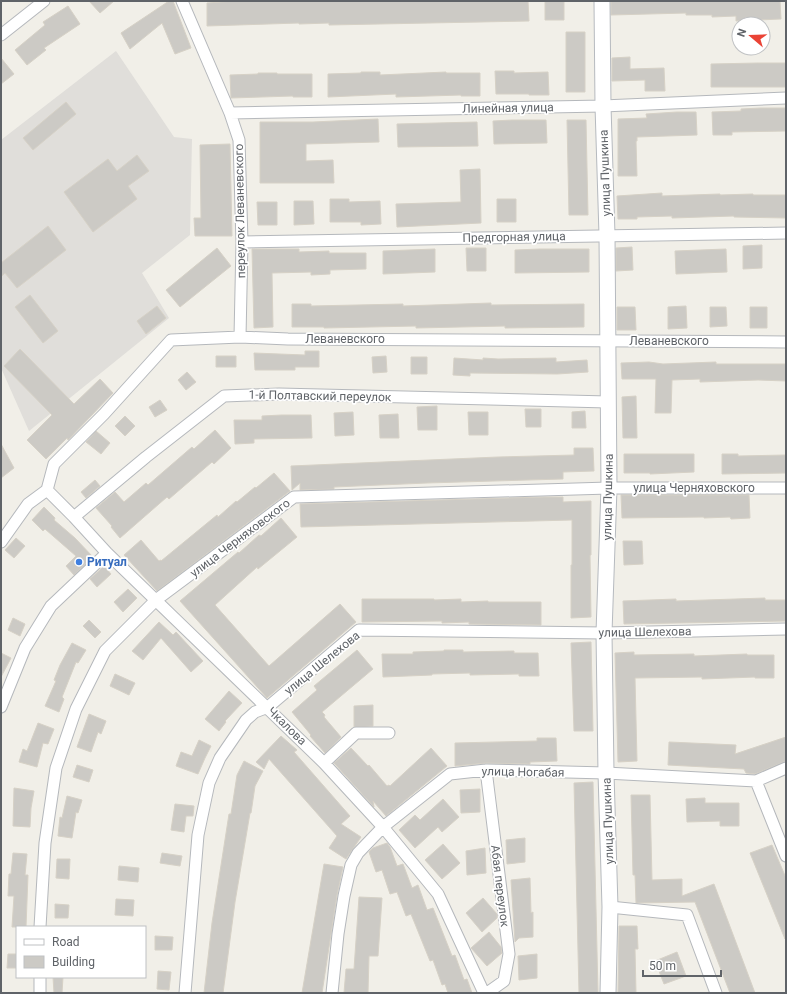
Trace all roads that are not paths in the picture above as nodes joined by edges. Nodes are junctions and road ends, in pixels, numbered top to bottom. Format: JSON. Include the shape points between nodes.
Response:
{"nodes":[{"id":1,"x":44,"y":1,"type":"edge"},
{"id":2,"x":182,"y":1,"type":"edge"},
{"id":3,"x":602,"y":1,"type":"edge"},
{"id":4,"x":1,"y":35,"type":"edge"},
{"id":5,"x":786,"y":98,"type":"edge"},
{"id":6,"x":603,"y":106,"type":"junction"},
{"id":7,"x":230,"y":113,"type":"junction"},
{"id":8,"x":786,"y":233,"type":"edge"},
{"id":9,"x":607,"y":235,"type":"junction"},
{"id":10,"x":242,"y":242,"type":"junction"},
{"id":11,"x":240,"y":337,"type":"junction"},
{"id":12,"x":607,"y":341,"type":"junction"},
{"id":13,"x":786,"y":342,"type":"edge"},
{"id":14,"x":608,"y":402,"type":"junction"},
{"id":15,"x":609,"y":488,"type":"junction"},
{"id":16,"x":786,"y":488,"type":"edge"},
{"id":17,"x":47,"y":490,"type":"junction"},
{"id":18,"x":74,"y":516,"type":"junction"},
{"id":19,"x":1,"y":542,"type":"edge"},
{"id":20,"x":107,"y":553,"type":"junction"},
{"id":21,"x":156,"y":600,"type":"junction"},
{"id":22,"x":786,"y":629,"type":"edge"},
{"id":23,"x":604,"y":633,"type":"junction"},
{"id":24,"x":1,"y":707,"type":"edge"},
{"id":25,"x":268,"y":708,"type":"junction"},
{"id":26,"x":388,"y":733,"type":"dead end"},
{"id":27,"x":324,"y":763,"type":"junction"},
{"id":28,"x":786,"y":768,"type":"edge"},
{"id":29,"x":486,"y":770,"type":"junction"},
{"id":30,"x":606,"y":773,"type":"junction"},
{"id":31,"x":756,"y":781,"type":"junction"},
{"id":32,"x":383,"y":827,"type":"junction"},
{"id":33,"x":786,"y":856,"type":"edge"},
{"id":34,"x":610,"y":907,"type":"junction"},
{"id":35,"x":40,"y":926,"type":"edge"},
{"id":36,"x":40,"y":978,"type":"edge"},
{"id":37,"x":40,"y":993,"type":"edge"},
{"id":38,"x":185,"y":993,"type":"edge"},
{"id":39,"x":332,"y":993,"type":"edge"},
{"id":40,"x":484,"y":993,"type":"edge"},
{"id":41,"x":487,"y":993,"type":"edge"},
{"id":42,"x":608,"y":993,"type":"edge"},
{"id":43,"x":716,"y":993,"type":"edge"}],
"edges":[{"from":1,"to":4,"type":"street"},
{"from":2,"to":7,"type":"street","name":"переулок Леваневского"},
{"from":3,"to":6,"type":"street","name":"улица Пушкина"},
{"from":5,"to":6,"type":"street","name":"Линейная улица"},
{"from":6,"to":7,"type":"street","name":"Линейная улица"},
{"from":6,"to":9,"type":"street","name":"улица Пушкина"},
{"from":7,"to":10,"type":"street","name":"переулок Леваневского","via":[[239,140]]},
{"from":8,"to":9,"type":"street","name":"Предгорная улица"},
{"from":9,"to":10,"type":"street","name":"Предгорная улица"},
{"from":9,"to":12,"type":"street","name":"улица Пушкина"},
{"from":10,"to":11,"type":"street","name":"переулок Леваневского"},
{"from":11,"to":12,"type":"street","name":"Леваневского"},
{"from":11,"to":17,"type":"street","name":"Леваневского","via":[[171,340],[104,414],[54,464]]},
{"from":12,"to":13,"type":"street","name":"Леваневского"},
{"from":12,"to":14,"type":"street","name":"улица Пушкина"},
{"from":14,"to":15,"type":"street","name":"улица Пушкина"},
{"from":14,"to":18,"type":"street","name":"1-й Полтавский переулок","via":[[279,394],[224,396]]},
{"from":15,"to":16,"type":"street","name":"улица Черняховского"},
{"from":15,"to":21,"type":"street","name":"улица Черняховского","via":[[294,497]]},
{"from":15,"to":23,"type":"street","name":"улица Пушкина"},
{"from":17,"to":18,"type":"street","name":"Чкалова"},
{"from":17,"to":19,"type":"street","via":[[28,504]]},
{"from":18,"to":20,"type":"street","name":"Чкалова"},
{"from":20,"to":21,"type":"street","name":"Чкалова"},
{"from":20,"to":24,"type":"street","via":[[51,606],[25,648]]},
{"from":21,"to":25,"type":"street","name":"Чкалова"},
{"from":21,"to":35,"type":"street","name":"улица Черняховского","via":[[105,651],[76,709],[56,768],[44,843]]},
{"from":22,"to":23,"type":"street","name":"улица Шелехова"},
{"from":23,"to":25,"type":"street","name":"улица Шелехова","via":[[359,630]]},
{"from":23,"to":30,"type":"street","name":"улица Пушкина"},
{"from":25,"to":27,"type":"street","name":"Чкалова"},
{"from":25,"to":38,"type":"street","name":"улица Шелехова","via":[[255,712],[246,720],[220,758],[209,783],[198,835]]},
{"from":26,"to":27,"type":"street","via":[[356,733]]},
{"from":27,"to":32,"type":"street","name":"Чкалова"},
{"from":28,"to":31,"type":"street"},
{"from":29,"to":30,"type":"street","name":"улица Ногабая"},
{"from":29,"to":32,"type":"street","name":"улица Ногабая","via":[[450,774]]},
{"from":29,"to":41,"type":"street","name":"Абая переулок","via":[[509,954],[504,981]]},
{"from":30,"to":31,"type":"street","name":"улица Ногабая"},
{"from":30,"to":34,"type":"street","name":"улица Пушкина"},
{"from":31,"to":33,"type":"street"},
{"from":32,"to":39,"type":"street","name":"улица Ногабая","via":[[358,853],[351,865],[338,934]]},
{"from":32,"to":40,"type":"street","name":"Чкалова","via":[[438,894]]},
{"from":34,"to":42,"type":"street","name":"улица Пушкина"},
{"from":34,"to":43,"type":"street","via":[[686,915]]},
{"from":36,"to":37,"type":"street"}]}
